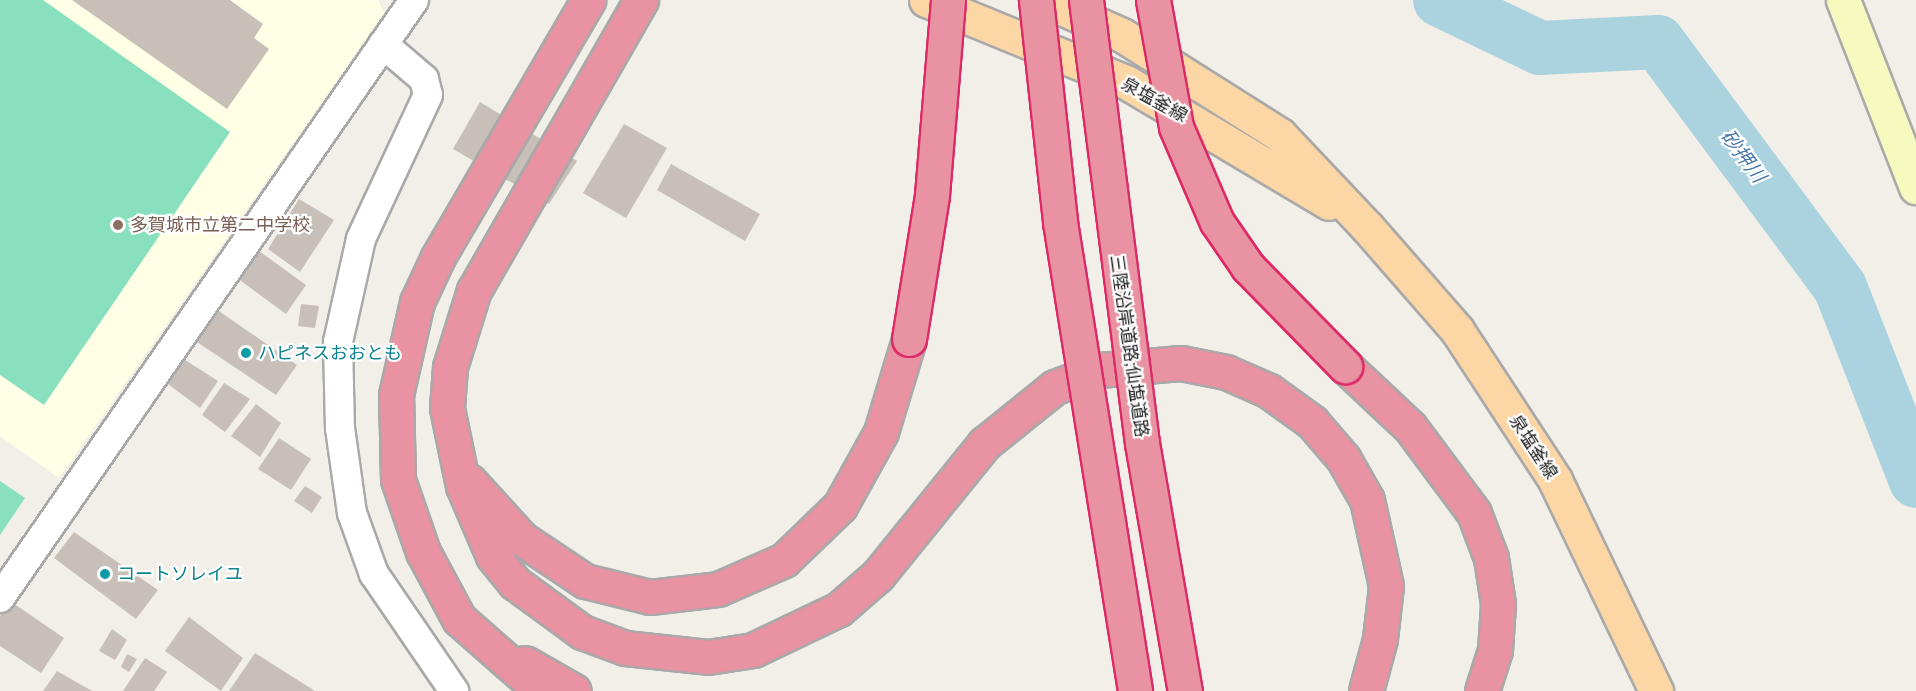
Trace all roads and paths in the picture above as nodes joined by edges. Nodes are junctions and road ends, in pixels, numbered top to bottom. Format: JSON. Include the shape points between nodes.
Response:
{"nodes":[{"id":1,"x":414,"y":0,"type":"edge"},
{"id":2,"x":588,"y":0,"type":"edge"},
{"id":3,"x":641,"y":0,"type":"edge"},
{"id":4,"x":926,"y":0,"type":"edge"},
{"id":5,"x":948,"y":0,"type":"edge"},
{"id":6,"x":1036,"y":0,"type":"edge"},
{"id":7,"x":1044,"y":0,"type":"edge"},
{"id":8,"x":1086,"y":0,"type":"edge"},
{"id":9,"x":1154,"y":0,"type":"edge"},
{"id":10,"x":1843,"y":0,"type":"edge"},
{"id":11,"x":383,"y":44,"type":"junction"},
{"id":12,"x":1916,"y":187,"type":"edge"},
{"id":13,"x":1368,"y":228,"type":"junction"},
{"id":14,"x":454,"y":453,"type":"junction"},
{"id":15,"x":423,"y":552,"type":"junction"},
{"id":16,"x":0,"y":598,"type":"edge"},
{"id":17,"x":454,"y":691,"type":"edge"},
{"id":18,"x":541,"y":691,"type":"edge"},
{"id":19,"x":574,"y":691,"type":"edge"},
{"id":20,"x":1135,"y":691,"type":"edge"},
{"id":21,"x":1185,"y":691,"type":"edge"},
{"id":22,"x":1366,"y":691,"type":"edge"},
{"id":23,"x":1482,"y":691,"type":"edge"},
{"id":24,"x":1656,"y":691,"type":"edge"}],
"edges":[{"from":1,"to":11,"type":"street"},
{"from":2,"to":15,"type":"highway","via":[[438,257],[417,302],[397,385],[393,441],[398,480]]},
{"from":3,"to":14,"type":"highway","via":[[474,290],[450,367],[447,408]]},
{"from":4,"to":13,"type":"main road","name":"泉塩釜線","via":[[1126,82]]},
{"from":5,"to":14,"type":"highway","bridge":true,"via":[[932,195],[909,339],[880,432],[840,506],[784,560],[718,590],[650,597],[585,581],[500,518],[470,483]]},
{"from":6,"to":20,"type":"highway","bridge":true,"via":[[1062,233]]},
{"from":7,"to":13,"type":"main road","name":"泉塩釜線","via":[[1122,35],[1280,135]]},
{"from":8,"to":21,"type":"highway","name":"三陸沿岸道路;仙塩道路","bridge":true,"via":[[1142,443]]},
{"from":9,"to":23,"type":"highway","bridge":true,"via":[[1176,127],[1212,212],[1248,267],[1410,427],[1474,513],[1491,558],[1498,604],[1495,650]]},
{"from":10,"to":12,"type":"street"},
{"from":11,"to":16,"type":"street"},
{"from":11,"to":17,"type":"street","via":[[424,79],[428,95],[362,239],[338,342],[340,428],[352,513],[374,574]]},
{"from":13,"to":24,"type":"main road","name":"泉塩釜線","via":[[1457,330],[1555,480]]},
{"from":14,"to":22,"type":"highway","via":[[474,519],[493,556],[547,610],[582,632],[625,648],[708,657],[753,650],[839,609],[878,575],[984,444],[1055,387],[1109,368],[1181,363],[1226,372],[1269,391],[1312,422],[1343,458],[1367,500],[1386,586],[1380,639]]},
{"from":15,"to":18,"type":"highway","via":[[459,619]]},
{"from":15,"to":19,"type":"highway","via":[[468,615],[489,635]]}]}
